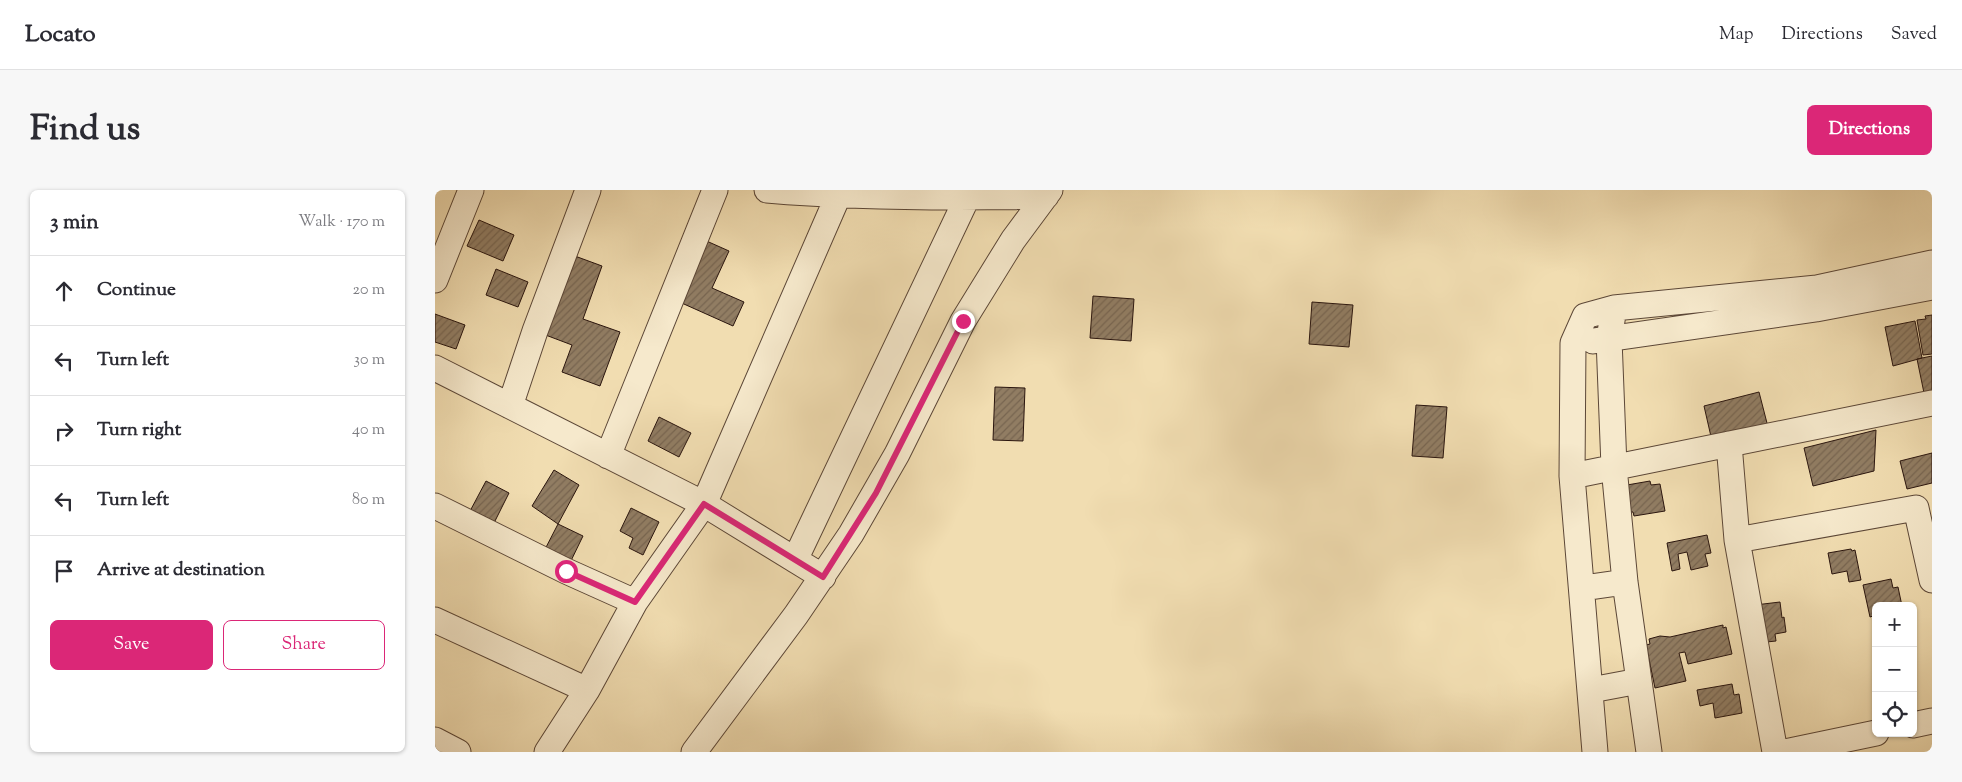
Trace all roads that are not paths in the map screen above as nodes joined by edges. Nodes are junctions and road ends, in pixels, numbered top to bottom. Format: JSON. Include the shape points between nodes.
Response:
{"nodes":[{"id":1,"x":471,"y":190,"type":"edge"},
{"id":2,"x":588,"y":190,"type":"edge"},
{"id":3,"x":715,"y":190,"type":"edge"},
{"id":4,"x":767,"y":190,"type":"edge"},
{"id":5,"x":1048,"y":193,"type":"edge"},
{"id":6,"x":837,"y":196,"type":"junction"},
{"id":7,"x":967,"y":198,"type":"junction"},
{"id":8,"x":1932,"y":263,"type":"edge"},
{"id":9,"x":435,"y":280,"type":"edge"},
{"id":10,"x":1932,"y":287,"type":"edge"},
{"id":11,"x":1614,"y":308,"type":"junction"},
{"id":12,"x":1609,"y":338,"type":"junction"},
{"id":13,"x":1573,"y":343,"type":"junction"},
{"id":14,"x":435,"y":368,"type":"edge"},
{"id":15,"x":1932,"y":403,"type":"edge"},
{"id":16,"x":509,"y":406,"type":"junction"},
{"id":17,"x":1729,"y":444,"type":"junction"},
{"id":18,"x":608,"y":456,"type":"junction"},
{"id":19,"x":1614,"y":467,"type":"junction"},
{"id":20,"x":1572,"y":476,"type":"junction"},
{"id":21,"x":704,"y":504,"type":"junction"},
{"id":22,"x":435,"y":506,"type":"edge"},
{"id":23,"x":1737,"y":540,"type":"junction"},
{"id":24,"x":795,"y":560,"type":"junction"},
{"id":25,"x":823,"y":577,"type":"junction"},
{"id":26,"x":1932,"y":580,"type":"edge"},
{"id":27,"x":1625,"y":582,"type":"junction"},
{"id":28,"x":1583,"y":588,"type":"junction"},
{"id":29,"x":635,"y":602,"type":"junction"},
{"id":30,"x":435,"y":620,"type":"edge"},
{"id":31,"x":1639,"y":681,"type":"junction"},
{"id":32,"x":587,"y":690,"type":"junction"},
{"id":33,"x":1591,"y":690,"type":"junction"},
{"id":34,"x":1932,"y":721,"type":"edge"},
{"id":35,"x":1917,"y":724,"type":"edge"},
{"id":36,"x":1872,"y":734,"type":"edge"},
{"id":37,"x":435,"y":740,"type":"edge"},
{"id":38,"x":458,"y":752,"type":"edge"},
{"id":39,"x":547,"y":752,"type":"edge"},
{"id":40,"x":693,"y":752,"type":"edge"},
{"id":41,"x":1595,"y":752,"type":"edge"},
{"id":42,"x":1649,"y":752,"type":"edge"},
{"id":43,"x":1775,"y":752,"type":"edge"},
{"id":44,"x":1785,"y":752,"type":"edge"}],
"edges":[{"from":1,"to":9,"type":"street"},
{"from":2,"to":16,"type":"street"},
{"from":3,"to":18,"type":"street"},
{"from":4,"to":6,"type":"street"},
{"from":5,"to":7,"type":"street"},
{"from":5,"to":25,"type":"street","via":[[1013,240],[963,321],[876,493]]},
{"from":6,"to":7,"type":"street"},
{"from":6,"to":21,"type":"street"},
{"from":7,"to":24,"type":"street"},
{"from":8,"to":11,"type":"street","via":[[1817,288]]},
{"from":10,"to":12,"type":"street","via":[[1816,309]]},
{"from":11,"to":12,"type":"street"},
{"from":11,"to":13,"type":"street","via":[[1585,316]]},
{"from":12,"to":13,"type":"street"},
{"from":12,"to":19,"type":"street"},
{"from":13,"to":20,"type":"street"},
{"from":14,"to":16,"type":"street"},
{"from":15,"to":17,"type":"street"},
{"from":16,"to":18,"type":"street"},
{"from":17,"to":19,"type":"street"},
{"from":17,"to":23,"type":"street"},
{"from":18,"to":21,"type":"street"},
{"from":19,"to":20,"type":"street"},
{"from":19,"to":27,"type":"street"},
{"from":20,"to":28,"type":"street"},
{"from":21,"to":24,"type":"street"},
{"from":21,"to":29,"type":"street"},
{"from":22,"to":29,"type":"street"},
{"from":23,"to":26,"type":"street","via":[[1916,508]]},
{"from":23,"to":43,"type":"street"},
{"from":24,"to":25,"type":"street"},
{"from":25,"to":40,"type":"street"},
{"from":27,"to":28,"type":"street"},
{"from":27,"to":31,"type":"street"},
{"from":28,"to":33,"type":"street"},
{"from":29,"to":32,"type":"street"},
{"from":30,"to":32,"type":"street"},
{"from":31,"to":33,"type":"street"},
{"from":31,"to":42,"type":"street"},
{"from":32,"to":39,"type":"street"},
{"from":33,"to":41,"type":"street"},
{"from":34,"to":35,"type":"street"},
{"from":36,"to":44,"type":"street"},
{"from":37,"to":38,"type":"street"}]}
